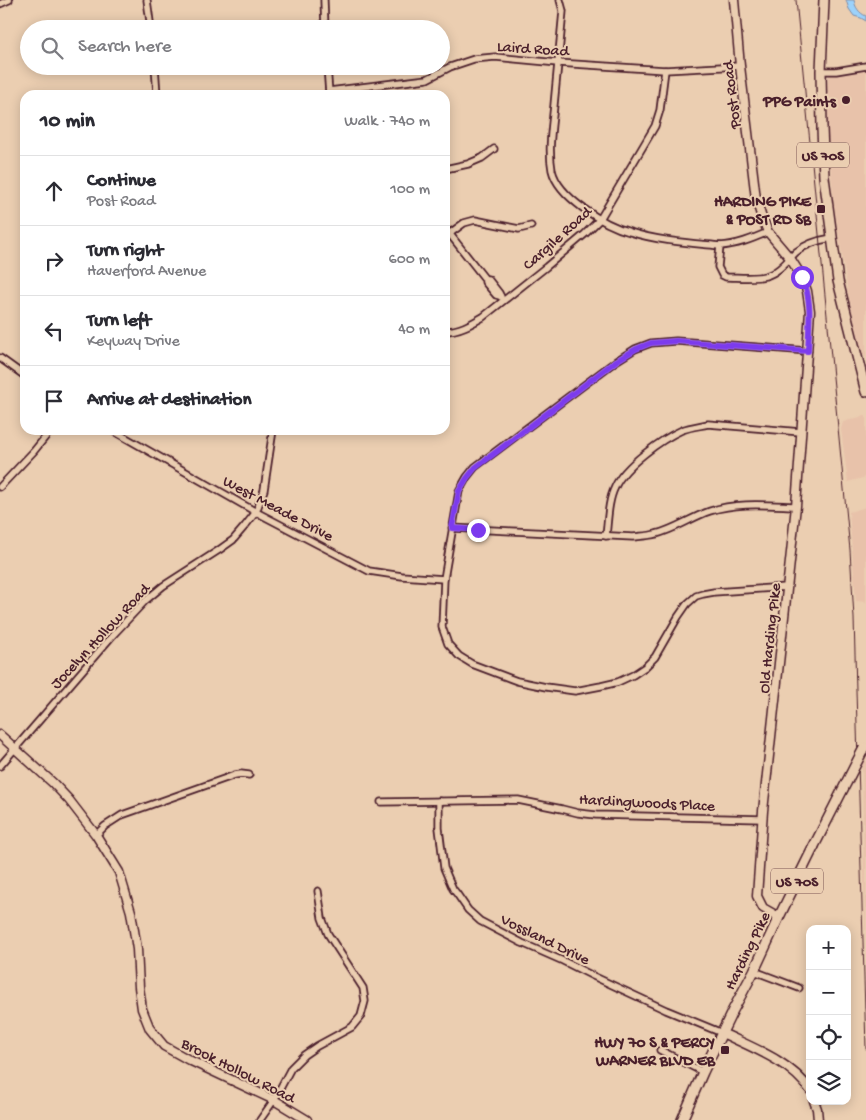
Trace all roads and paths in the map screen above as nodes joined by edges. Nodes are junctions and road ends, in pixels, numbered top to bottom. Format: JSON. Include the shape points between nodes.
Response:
{"nodes":[{"id":1,"x":9,"y":0,"type":"edge"},
{"id":2,"x":147,"y":0,"type":"edge"},
{"id":3,"x":324,"y":0,"type":"edge"},
{"id":4,"x":560,"y":0,"type":"edge"},
{"id":5,"x":734,"y":0,"type":"edge"},
{"id":6,"x":824,"y":0,"type":"edge"},
{"id":7,"x":0,"y":4,"type":"edge"},
{"id":8,"x":150,"y":20,"type":"edge"},
{"id":9,"x":325,"y":20,"type":"edge"},
{"id":10,"x":558,"y":63,"type":"junction"},
{"id":11,"x":740,"y":66,"type":"junction"},
{"id":12,"x":866,"y":66,"type":"edge"},
{"id":13,"x":450,"y":67,"type":"edge"},
{"id":14,"x":665,"y":70,"type":"junction"},
{"id":15,"x":821,"y":71,"type":"junction"},
{"id":16,"x":155,"y":75,"type":"edge"},
{"id":17,"x":328,"y":75,"type":"edge"},
{"id":18,"x":435,"y":75,"type":"edge"},
{"id":19,"x":156,"y":90,"type":"edge"},
{"id":20,"x":329,"y":90,"type":"edge"},
{"id":21,"x":350,"y":90,"type":"edge"},
{"id":22,"x":494,"y":149,"type":"dead end"},
{"id":23,"x":450,"y":168,"type":"edge"},
{"id":24,"x":600,"y":219,"type":"junction"},
{"id":25,"x":531,"y":226,"type":"dead end"},
{"id":26,"x":768,"y":232,"type":"junction"},
{"id":27,"x":450,"y":233,"type":"edge"},
{"id":28,"x":450,"y":235,"type":"edge"},
{"id":29,"x":832,"y":238,"type":"junction"},
{"id":30,"x":720,"y":246,"type":"junction"},
{"id":31,"x":790,"y":258,"type":"junction"},
{"id":32,"x":502,"y":298,"type":"junction"},
{"id":33,"x":450,"y":330,"type":"edge"},
{"id":34,"x":808,"y":351,"type":"junction"},
{"id":35,"x":0,"y":358,"type":"edge"},
{"id":36,"x":863,"y":370,"type":"edge"},
{"id":37,"x":20,"y":372,"type":"edge"},
{"id":38,"x":866,"y":392,"type":"edge"},
{"id":39,"x":801,"y":432,"type":"junction"},
{"id":40,"x":47,"y":435,"type":"edge"},
{"id":41,"x":121,"y":435,"type":"edge"},
{"id":42,"x":272,"y":435,"type":"edge"},
{"id":43,"x":0,"y":487,"type":"edge"},
{"id":44,"x":796,"y":506,"type":"junction"},
{"id":45,"x":256,"y":512,"type":"junction"},
{"id":46,"x":452,"y":528,"type":"junction"},
{"id":47,"x":606,"y":536,"type":"junction"},
{"id":48,"x":444,"y":579,"type":"junction"},
{"id":49,"x":787,"y":587,"type":"junction"},
{"id":50,"x":0,"y":736,"type":"edge"},
{"id":51,"x":865,"y":745,"type":"edge"},
{"id":52,"x":15,"y":748,"type":"junction"},
{"id":53,"x":0,"y":766,"type":"edge"},
{"id":54,"x":250,"y":775,"type":"dead end"},
{"id":55,"x":439,"y":801,"type":"junction"},
{"id":56,"x":381,"y":802,"type":"dead end"},
{"id":57,"x":762,"y":819,"type":"junction"},
{"id":58,"x":96,"y":835,"type":"junction"},
{"id":59,"x":318,"y":891,"type":"dead end"},
{"id":60,"x":779,"y":917,"type":"junction"},
{"id":61,"x":754,"y":971,"type":"junction"},
{"id":62,"x":799,"y":988,"type":"dead end"},
{"id":63,"x":722,"y":1033,"type":"junction"},
{"id":64,"x":660,"y":1050,"type":"dead end"},
{"id":65,"x":703,"y":1072,"type":"junction"},
{"id":66,"x":806,"y":1085,"type":"edge"},
{"id":67,"x":274,"y":1100,"type":"junction"},
{"id":68,"x":816,"y":1105,"type":"edge"},
{"id":69,"x":260,"y":1120,"type":"edge"},
{"id":70,"x":307,"y":1120,"type":"edge"},
{"id":71,"x":682,"y":1120,"type":"edge"},
{"id":72,"x":818,"y":1120,"type":"edge"}],
"edges":[{"from":1,"to":7,"type":"street"},
{"from":2,"to":8,"type":"street"},
{"from":3,"to":9,"type":"street"},
{"from":4,"to":10,"type":"street","via":[[563,10]]},
{"from":5,"to":11,"type":"street","name":"Post Road"},
{"from":6,"to":15,"type":"main road","number":"US 70S"},
{"from":10,"to":13,"type":"street","name":"Laird Road","via":[[495,57],[474,59]]},
{"from":10,"to":14,"type":"street","name":"Laird Road"},
{"from":10,"to":24,"type":"street","via":[[550,144],[552,171],[561,189]]},
{"from":11,"to":14,"type":"street","name":"Laird Road"},
{"from":11,"to":26,"type":"street","name":"Post Road","via":[[756,199]]},
{"from":12,"to":15,"type":"street"},
{"from":14,"to":24,"type":"street","name":"Cargile Road","via":[[655,126]]},
{"from":15,"to":29,"type":"main road","number":"US 70S","via":[[824,177]]},
{"from":16,"to":19,"type":"street"},
{"from":17,"to":20,"type":"street"},
{"from":18,"to":21,"type":"street","name":"Laird Road","via":[[427,79]]},
{"from":22,"to":23,"type":"street","via":[[482,158]]},
{"from":24,"to":30,"type":"street","via":[[628,232]]},
{"from":24,"to":32,"type":"street","name":"Cargile Road","via":[[546,267]]},
{"from":25,"to":27,"type":"street","via":[[519,229],[475,220],[464,223]]},
{"from":26,"to":30,"type":"street","via":[[742,243]]},
{"from":26,"to":31,"type":"street","name":"Post Road"},
{"from":28,"to":32,"type":"street"},
{"from":29,"to":31,"type":"street","via":[[812,242]]},
{"from":29,"to":36,"type":"main road","number":"US 70S","via":[[838,281]]},
{"from":30,"to":31,"type":"street","via":[[718,267],[726,276],[765,276]]},
{"from":31,"to":34,"type":"street","name":"Post Road","via":[[808,291]]},
{"from":32,"to":33,"type":"street","name":"Cargile Road","via":[[472,324]]},
{"from":34,"to":39,"type":"street","name":"Old Harding Pike"},
{"from":34,"to":46,"type":"street","via":[[676,341],[651,343],[636,349],[475,468],[459,491]]},
{"from":35,"to":37,"type":"street"},
{"from":36,"to":38,"type":"main road","number":"US 70S"},
{"from":39,"to":44,"type":"street","name":"Old Harding Pike"},
{"from":39,"to":47,"type":"street","via":[[708,424],[671,436],[638,460],[615,485]]},
{"from":40,"to":43,"type":"street"},
{"from":41,"to":45,"type":"street","name":"West Meade Drive"},
{"from":42,"to":45,"type":"street","name":"Jocelyn Hollow Road","via":[[264,490]]},
{"from":44,"to":47,"type":"street","via":[[728,507],[695,516],[658,534]]},
{"from":44,"to":49,"type":"street","name":"Old Harding Pike"},
{"from":45,"to":48,"type":"street","name":"West Meade Drive","via":[[370,571]]},
{"from":45,"to":52,"type":"street","name":"Jocelyn Hollow Road","via":[[233,540],[144,601]]},
{"from":46,"to":47,"type":"street"},
{"from":46,"to":48,"type":"street"},
{"from":48,"to":49,"type":"street","via":[[442,627],[448,644],[459,656],[517,681],[575,691],[618,682],[645,667],[655,657],[687,604],[696,596]]},
{"from":49,"to":57,"type":"street","name":"Old Harding Pike"},
{"from":50,"to":52,"type":"street","name":"Brook Hollow Road"},
{"from":51,"to":60,"type":"main road","name":"Harding Pike","number":"US 70S","bridge":true},
{"from":52,"to":53,"type":"street","name":"Jocelyn Hollow Road"},
{"from":52,"to":58,"type":"street","name":"Brook Hollow Road","via":[[69,800]]},
{"from":54,"to":58,"type":"street","via":[[236,775],[122,815]]},
{"from":55,"to":56,"type":"street","name":"Hardingwoods Place"},
{"from":55,"to":57,"type":"street","name":"Hardingwoods Place","via":[[518,800],[578,814]]},
{"from":55,"to":63,"type":"street","name":"Vossland Drive","via":[[444,868],[457,894],[480,921],[666,1010]]},
{"from":57,"to":60,"type":"street","name":"Old Harding Pike","via":[[757,896],[763,908]]},
{"from":58,"to":67,"type":"street","name":"Brook Hollow Road","via":[[118,872],[131,912],[142,1009],[150,1029],[164,1046]]},
{"from":59,"to":67,"type":"street","via":[[328,934],[362,988],[365,1000],[361,1016],[352,1027],[317,1046],[291,1068]]},
{"from":60,"to":61,"type":"main road","name":"Harding Pike","number":"US 70S"},
{"from":61,"to":62,"type":"street"},
{"from":61,"to":63,"type":"main road","name":"Harding Pike","number":"US 70S"},
{"from":63,"to":65,"type":"main road","name":"Harding Pike","number":"US 70S"},
{"from":63,"to":66,"type":"street","via":[[784,1064]]},
{"from":64,"to":65,"type":"street"},
{"from":65,"to":71,"type":"main road","name":"Harding Pike","number":"US 70S"},
{"from":67,"to":69,"type":"street"},
{"from":67,"to":70,"type":"street","name":"Brook Hollow Road"},
{"from":68,"to":72,"type":"street"}]}
